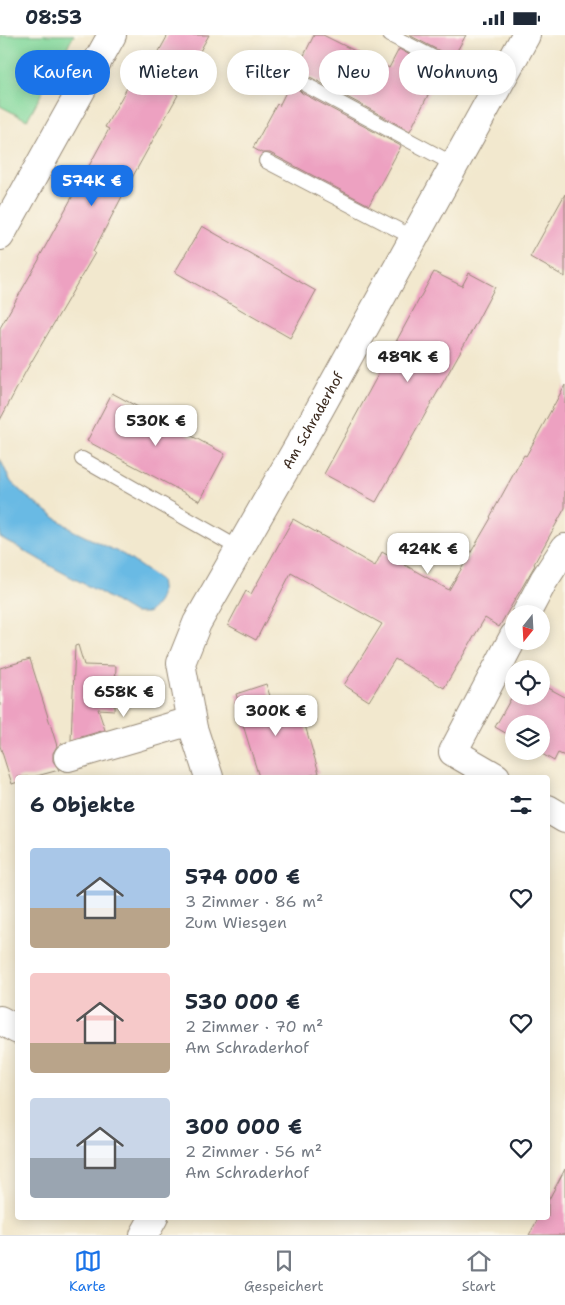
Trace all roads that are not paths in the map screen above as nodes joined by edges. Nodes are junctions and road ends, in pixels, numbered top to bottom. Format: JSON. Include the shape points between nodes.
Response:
{"nodes":[{"id":1,"x":112,"y":35,"type":"edge"},
{"id":2,"x":390,"y":35,"type":"edge"},
{"id":3,"x":526,"y":35,"type":"edge"},
{"id":4,"x":419,"y":50,"type":"edge"},
{"id":5,"x":516,"y":53,"type":"edge"},
{"id":6,"x":309,"y":87,"type":"edge"},
{"id":7,"x":493,"y":95,"type":"edge"},
{"id":8,"x":266,"y":161,"type":"dead end"},
{"id":9,"x":455,"y":165,"type":"junction"},
{"id":10,"x":0,"y":237,"type":"edge"},
{"id":11,"x":414,"y":238,"type":"junction"},
{"id":12,"x":82,"y":459,"type":"dead end"},
{"id":13,"x":565,"y":548,"type":"edge"},
{"id":14,"x":240,"y":549,"type":"junction"},
{"id":15,"x":531,"y":605,"type":"edge"},
{"id":16,"x":507,"y":650,"type":"edge"},
{"id":17,"x":191,"y":721,"type":"junction"},
{"id":18,"x":68,"y":757,"type":"dead end"},
{"id":19,"x":208,"y":775,"type":"edge"},
{"id":20,"x":493,"y":775,"type":"edge"},
{"id":21,"x":550,"y":810,"type":"edge"},
{"id":22,"x":565,"y":819,"type":"edge"},
{"id":23,"x":0,"y":1021,"type":"edge"},
{"id":24,"x":15,"y":1028,"type":"edge"},
{"id":25,"x":152,"y":1220,"type":"edge"},
{"id":26,"x":144,"y":1235,"type":"edge"}],
"edges":[{"from":1,"to":10,"type":"street"},
{"from":2,"to":4,"type":"lane"},
{"from":3,"to":5,"type":"street","name":"Am Schraderhof"},
{"from":6,"to":9,"type":"lane"},
{"from":7,"to":9,"type":"street","name":"Am Schraderhof"},
{"from":8,"to":11,"type":"lane"},
{"from":9,"to":11,"type":"street","name":"Am Schraderhof"},
{"from":11,"to":14,"type":"street","name":"Am Schraderhof"},
{"from":12,"to":14,"type":"lane"},
{"from":13,"to":15,"type":"street"},
{"from":14,"to":17,"type":"street","name":"Am Schraderhof","via":[[197,623],[181,663]]},
{"from":16,"to":20,"type":"street","via":[[453,752]]},
{"from":17,"to":18,"type":"street"},
{"from":17,"to":19,"type":"street","name":"Am Schraderhof"},
{"from":21,"to":22,"type":"street"},
{"from":23,"to":24,"type":"street"},
{"from":25,"to":26,"type":"street"}]}
